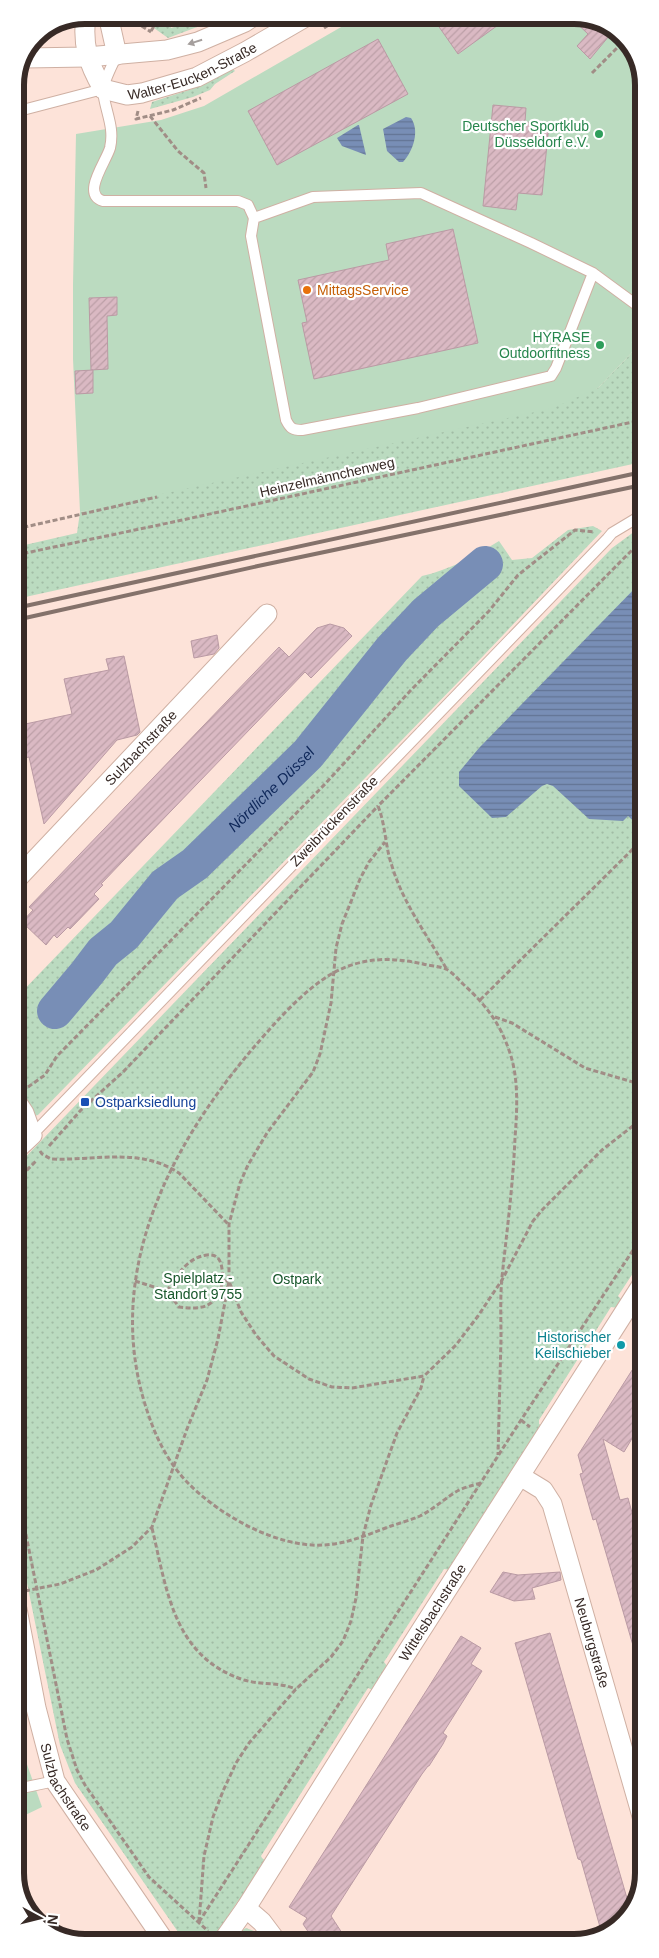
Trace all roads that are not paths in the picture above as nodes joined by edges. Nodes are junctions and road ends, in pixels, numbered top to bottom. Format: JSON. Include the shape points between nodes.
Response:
{"nodes":[{"id":1,"x":85,"y":24,"type":"edge"},
{"id":2,"x":110,"y":24,"type":"edge"},
{"id":3,"x":237,"y":24,"type":"edge"},
{"id":4,"x":294,"y":24,"type":"edge"},
{"id":5,"x":117,"y":55,"type":"junction"},
{"id":6,"x":87,"y":57,"type":"junction"},
{"id":7,"x":30,"y":58,"type":"edge"},
{"id":8,"x":103,"y":89,"type":"junction"},
{"id":9,"x":24,"y":110,"type":"edge"},
{"id":10,"x":254,"y":218,"type":"junction"},
{"id":11,"x":593,"y":274,"type":"junction"},
{"id":12,"x":635,"y":304,"type":"edge"},
{"id":13,"x":635,"y":519,"type":"edge"},
{"id":14,"x":267,"y":614,"type":"dead end"},
{"id":15,"x":24,"y":872,"type":"edge"},
{"id":16,"x":24,"y":1117,"type":"edge"},
{"id":17,"x":32,"y":1135,"type":"junction"},
{"id":18,"x":24,"y":1142,"type":"edge"},
{"id":19,"x":635,"y":1296,"type":"edge"},
{"id":20,"x":520,"y":1476,"type":"junction"},
{"id":21,"x":24,"y":1646,"type":"edge"},
{"id":22,"x":55,"y":1781,"type":"junction"},
{"id":23,"x":24,"y":1788,"type":"edge"},
{"id":24,"x":635,"y":1792,"type":"edge"},
{"id":25,"x":246,"y":1908,"type":"junction"},
{"id":26,"x":160,"y":1934,"type":"edge"},
{"id":27,"x":222,"y":1934,"type":"edge"},
{"id":28,"x":271,"y":1934,"type":"edge"}],
"edges":[{"from":1,"to":6,"type":"street"},
{"from":2,"to":5,"type":"street"},
{"from":3,"to":5,"type":"street","name":"Walter-Eucken-Straße","one_way":true,"via":[[167,50]]},
{"from":4,"to":8,"type":"street","name":"Walter-Eucken-Straße","via":[[196,77],[127,95]]},
{"from":5,"to":6,"type":"street","name":"Walter-Eucken-Straße"},
{"from":5,"to":8,"type":"lane"},
{"from":6,"to":7,"type":"street","name":"Walter-Eucken-Straße"},
{"from":6,"to":8,"type":"street"},
{"from":8,"to":9,"type":"lane"},
{"from":8,"to":10,"type":"lane","via":[[111,141],[94,184],[97,199],[238,202],[248,205]]},
{"from":10,"to":11,"type":"lane","via":[[313,197],[421,193]]},
{"from":10,"to":11,"type":"lane","via":[[251,236],[256,265],[286,420],[294,430],[418,408],[551,376]]},
{"from":11,"to":12,"type":"lane"},
{"from":13,"to":17,"type":"lane","name":"Zweibrückenstraße","via":[[606,539]]},
{"from":14,"to":15,"type":"street","name":"Sulzbachstraße"},
{"from":16,"to":17,"type":"street"},
{"from":17,"to":18,"type":"street"},
{"from":19,"to":20,"type":"street","name":"Wittelsbachstraße"},
{"from":20,"to":24,"type":"street","name":"Neuburgstraße","via":[[543,1490],[552,1504]]},
{"from":20,"to":25,"type":"street","name":"Wittelsbachstraße"},
{"from":21,"to":22,"type":"street","name":"Sulzbachstraße"},
{"from":22,"to":23,"type":"lane"},
{"from":22,"to":26,"type":"street","name":"Sulzbachstraße"},
{"from":25,"to":27,"type":"street","name":"Wittelsbachstraße"},
{"from":25,"to":28,"type":"street"}]}
